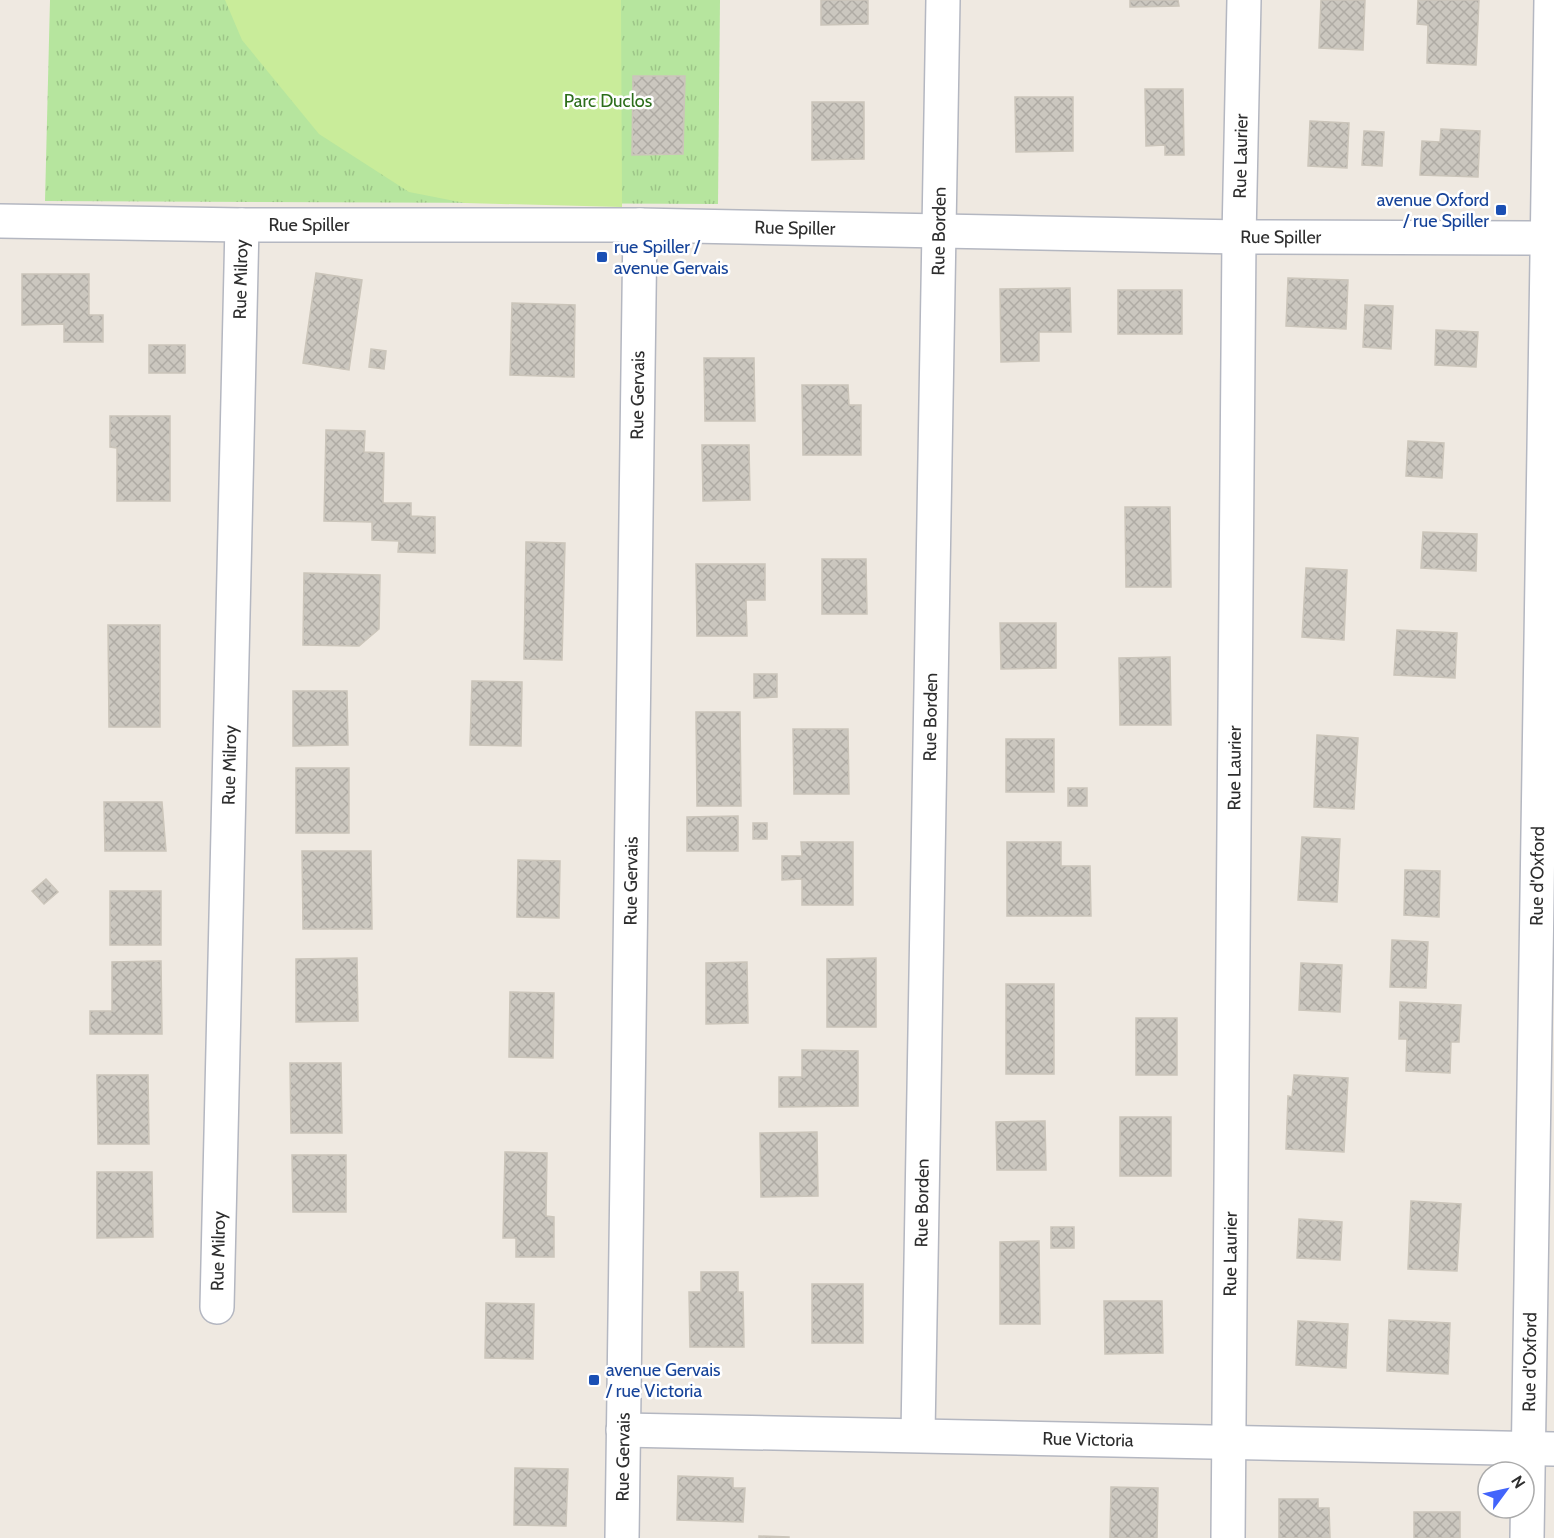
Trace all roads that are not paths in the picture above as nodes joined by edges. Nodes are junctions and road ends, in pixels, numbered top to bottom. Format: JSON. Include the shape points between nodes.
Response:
{"nodes":[{"id":1,"x":943,"y":0,"type":"edge"},
{"id":2,"x":1244,"y":0,"type":"edge"},
{"id":3,"x":1551,"y":0,"type":"edge"},
{"id":4,"x":0,"y":221,"type":"edge"},
{"id":5,"x":242,"y":225,"type":"junction"},
{"id":6,"x":640,"y":225,"type":"junction"},
{"id":7,"x":939,"y":231,"type":"junction"},
{"id":8,"x":1239,"y":237,"type":"junction"},
{"id":9,"x":1551,"y":238,"type":"edge"},
{"id":10,"x":217,"y":1307,"type":"dead end"},
{"id":11,"x":623,"y":1430,"type":"junction"},
{"id":12,"x":918,"y":1434,"type":"junction"},
{"id":13,"x":1229,"y":1444,"type":"junction"},
{"id":14,"x":1541,"y":1449,"type":"edge"},
{"id":15,"x":622,"y":1538,"type":"edge"},
{"id":16,"x":1228,"y":1538,"type":"edge"},
{"id":17,"x":1527,"y":1538,"type":"edge"}],
"edges":[{"from":1,"to":7,"type":"street","name":"Rue Borden"},
{"from":2,"to":8,"type":"street","name":"Rue Laurier"},
{"from":3,"to":9,"type":"street","name":"Rue d'Oxford"},
{"from":4,"to":5,"type":"street","name":"Rue Spiller"},
{"from":5,"to":6,"type":"street","name":"Rue Spiller"},
{"from":5,"to":10,"type":"street","name":"Rue Milroy"},
{"from":6,"to":7,"type":"street","name":"Rue Spiller"},
{"from":6,"to":11,"type":"street","name":"Rue Gervais"},
{"from":7,"to":8,"type":"street","name":"Rue Spiller"},
{"from":7,"to":12,"type":"street","name":"Rue Borden"},
{"from":8,"to":9,"type":"street","name":"Rue Spiller"},
{"from":8,"to":13,"type":"street","name":"Rue Laurier"},
{"from":9,"to":14,"type":"street","name":"Rue d'Oxford"},
{"from":11,"to":12,"type":"street","name":"Rue Victoria"},
{"from":11,"to":15,"type":"street","name":"Rue Gervais"},
{"from":12,"to":13,"type":"street","name":"Rue Victoria"},
{"from":13,"to":14,"type":"street","name":"Rue Victoria"},
{"from":13,"to":16,"type":"street","name":"Rue Laurier"},
{"from":14,"to":17,"type":"street","name":"Rue d'Oxford"}]}
